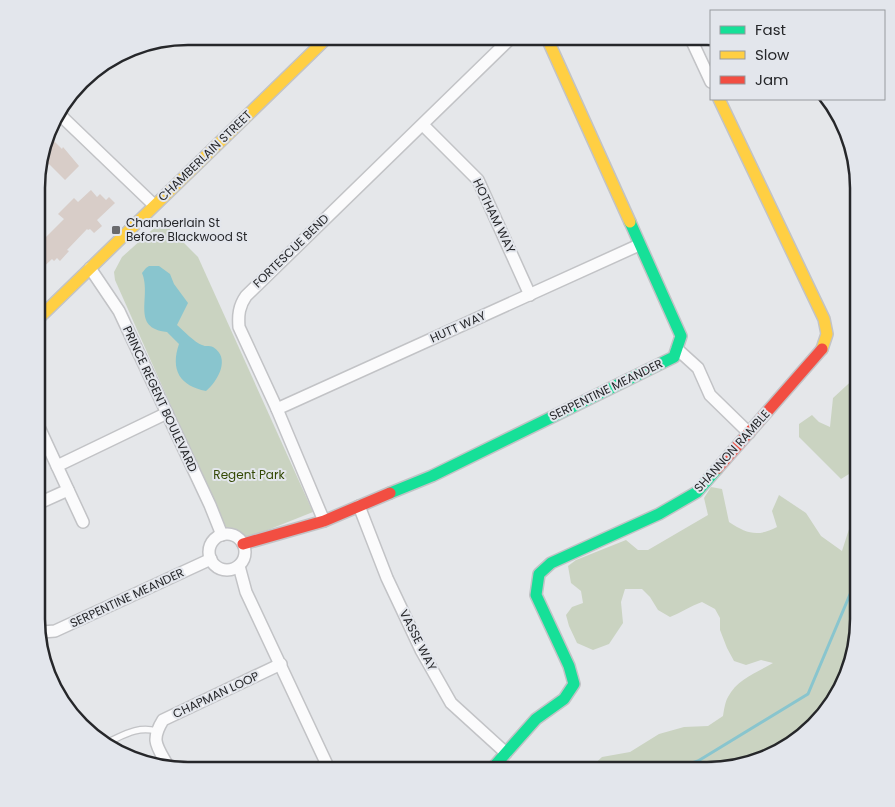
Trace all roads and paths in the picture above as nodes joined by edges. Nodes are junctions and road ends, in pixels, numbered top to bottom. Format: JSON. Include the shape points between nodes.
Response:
{"nodes":[{"id":1,"x":319,"y":45,"type":"edge"},
{"id":2,"x":504,"y":45,"type":"edge"},
{"id":3,"x":550,"y":45,"type":"edge"},
{"id":4,"x":694,"y":45,"type":"edge"},
{"id":5,"x":710,"y":80,"type":"edge"},
{"id":6,"x":719,"y":100,"type":"edge"},
{"id":7,"x":63,"y":118,"type":"edge"},
{"id":8,"x":423,"y":125,"type":"junction"},
{"id":9,"x":154,"y":205,"type":"junction"},
{"id":10,"x":640,"y":246,"type":"junction"},
{"id":11,"x":90,"y":268,"type":"junction"},
{"id":12,"x":530,"y":295,"type":"junction"},
{"id":13,"x":45,"y":312,"type":"edge"},
{"id":14,"x":677,"y":349,"type":"junction"},
{"id":15,"x":277,"y":409,"type":"junction"},
{"id":16,"x":167,"y":414,"type":"junction"},
{"id":17,"x":749,"y":433,"type":"junction"},
{"id":18,"x":45,"y":440,"type":"edge"},
{"id":19,"x":57,"y":466,"type":"junction"},
{"id":20,"x":68,"y":490,"type":"junction"},
{"id":21,"x":45,"y":500,"type":"edge"},
{"id":22,"x":359,"y":506,"type":"junction"},
{"id":23,"x":324,"y":521,"type":"junction"},
{"id":24,"x":83,"y":522,"type":"dead end"},
{"id":25,"x":222,"y":535,"type":"junction"},
{"id":26,"x":243,"y":544,"type":"junction"},
{"id":27,"x":211,"y":559,"type":"junction"},
{"id":28,"x":239,"y":566,"type":"junction"},
{"id":29,"x":45,"y":630,"type":"edge"},
{"id":30,"x":281,"y":664,"type":"junction"},
{"id":31,"x":156,"y":731,"type":"junction"},
{"id":32,"x":113,"y":740,"type":"edge"},
{"id":33,"x":506,"y":753,"type":"junction"},
{"id":34,"x":164,"y":760,"type":"edge"},
{"id":35,"x":326,"y":762,"type":"edge"},
{"id":36,"x":498,"y":762,"type":"edge"}],
"edges":[{"from":1,"to":9,"type":"street","name":"CHAMBERLAIN STREET"},
{"from":2,"to":8,"type":"street","name":"FORTESCUE BEND"},
{"from":3,"to":10,"type":"street"},
{"from":4,"to":5,"type":"street"},
{"from":6,"to":17,"type":"street","name":"SHANNON RAMBLE","via":[[827,330],[822,350]]},
{"from":7,"to":9,"type":"street"},
{"from":8,"to":12,"type":"street","name":"HOTHAM WAY","via":[[478,180]]},
{"from":8,"to":15,"type":"street","name":"FORTESCUE BEND","via":[[242,302],[239,327]]},
{"from":9,"to":11,"type":"street","name":"CHAMBERLAIN STREET"},
{"from":10,"to":12,"type":"street","name":"HUTT WAY"},
{"from":10,"to":14,"type":"street","via":[[681,336]]},
{"from":11,"to":13,"type":"street","name":"CHAMBERLAIN STREET"},
{"from":11,"to":16,"type":"street","name":"PRINCE REGENT BOULEVARD","via":[[119,311]]},
{"from":12,"to":15,"type":"street","name":"HUTT WAY"},
{"from":14,"to":17,"type":"street","via":[[698,368],[710,395]]},
{"from":14,"to":22,"type":"street","name":"SERPENTINE MEANDER","via":[[674,357],[432,476]]},
{"from":15,"to":23,"type":"street","name":"FORTESCUE BEND"},
{"from":16,"to":19,"type":"street"},
{"from":16,"to":25,"type":"street","name":"PRINCE REGENT BOULEVARD"},
{"from":17,"to":33,"type":"street","name":"SHANNON RAMBLE","via":[[697,492],[659,514],[551,564],[539,574],[536,595],[574,684],[564,699],[536,720]]},
{"from":18,"to":19,"type":"street"},
{"from":19,"to":20,"type":"street"},
{"from":20,"to":21,"type":"street"},
{"from":20,"to":24,"type":"street"},
{"from":22,"to":23,"type":"street","name":"SERPENTINE MEANDER"},
{"from":22,"to":33,"type":"street","name":"VASSE WAY","via":[[387,578],[421,650],[451,703]]},
{"from":23,"to":26,"type":"street","name":"SERPENTINE MEANDER"},
{"from":25,"to":26,"type":"street","via":[[234,536]]},
{"from":25,"to":27,"type":"street","via":[[211,546]]},
{"from":26,"to":28,"type":"street","via":[[245,556]]},
{"from":27,"to":28,"type":"street","via":[[216,567],[226,570]]},
{"from":27,"to":29,"type":"street","name":"SERPENTINE MEANDER","via":[[55,631]]},
{"from":28,"to":30,"type":"street","via":[[246,592]]},
{"from":30,"to":31,"type":"street","name":"CHAPMAN LOOP","via":[[164,720]]},
{"from":30,"to":35,"type":"street"},
{"from":31,"to":32,"type":"lane","via":[[132,732]]},
{"from":31,"to":34,"type":"street","via":[[156,745]]},
{"from":33,"to":36,"type":"street","name":"SHANNON RAMBLE"}]}
